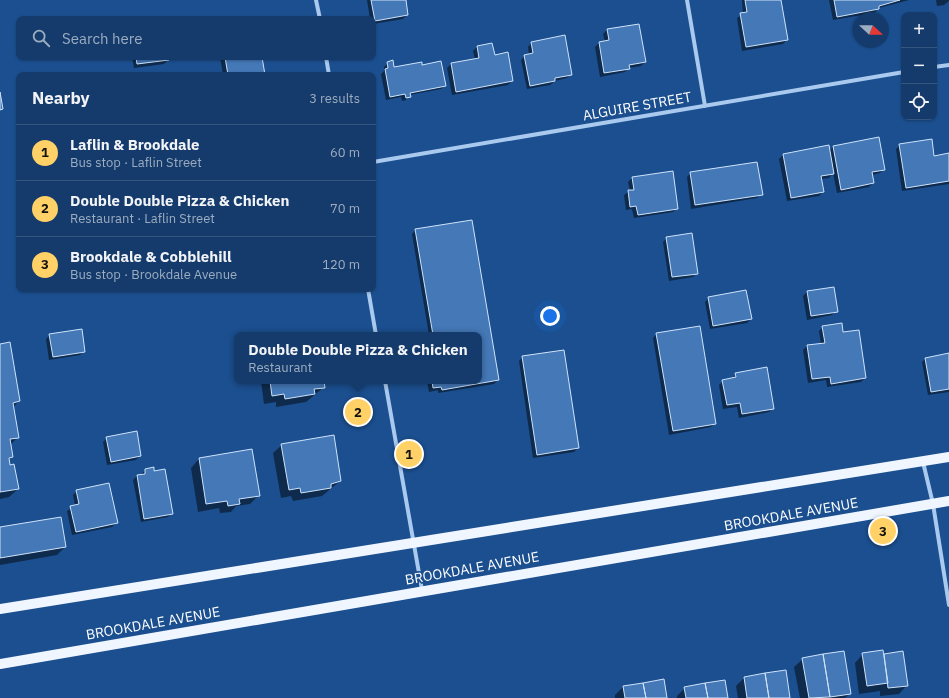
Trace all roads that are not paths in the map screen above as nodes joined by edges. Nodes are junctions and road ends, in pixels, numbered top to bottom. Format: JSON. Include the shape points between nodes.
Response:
{"nodes":[{"id":1,"x":316,"y":0,"type":"edge"},
{"id":2,"x":688,"y":0,"type":"edge"},
{"id":3,"x":319,"y":16,"type":"edge"},
{"id":4,"x":326,"y":60,"type":"edge"},
{"id":5,"x":949,"y":65,"type":"edge"},
{"id":6,"x":937,"y":67,"type":"edge"},
{"id":7,"x":328,"y":72,"type":"edge"},
{"id":8,"x":901,"y":73,"type":"edge"},
{"id":9,"x":705,"y":106,"type":"junction"},
{"id":10,"x":376,"y":161,"type":"edge"},
{"id":11,"x":369,"y":292,"type":"edge"},
{"id":12,"x":375,"y":332,"type":"edge"},
{"id":13,"x":386,"y":384,"type":"edge"},
{"id":14,"x":949,"y":457,"type":"edge"},
{"id":15,"x":923,"y":462,"type":"junction"},
{"id":16,"x":949,"y":502,"type":"edge"},
{"id":17,"x":933,"y":504,"type":"junction"},
{"id":18,"x":415,"y":542,"type":"junction"},
{"id":19,"x":422,"y":591,"type":"junction"},
{"id":20,"x":949,"y":605,"type":"edge"},
{"id":21,"x":0,"y":609,"type":"edge"},
{"id":22,"x":0,"y":664,"type":"edge"}],
"edges":[{"from":1,"to":3,"type":"street"},
{"from":2,"to":9,"type":"street"},
{"from":4,"to":7,"type":"street"},
{"from":5,"to":6,"type":"street"},
{"from":8,"to":9,"type":"street","name":"ALGUIRE STREET"},
{"from":9,"to":10,"type":"street","name":"ALGUIRE STREET"},
{"from":11,"to":12,"type":"street"},
{"from":13,"to":18,"type":"street"},
{"from":14,"to":15,"type":"main road","name":"BROOKDALE AVENUE"},
{"from":15,"to":17,"type":"street"},
{"from":15,"to":18,"type":"main road","name":"BROOKDALE AVENUE"},
{"from":16,"to":17,"type":"main road","name":"BROOKDALE AVENUE"},
{"from":17,"to":19,"type":"main road","name":"BROOKDALE AVENUE"},
{"from":17,"to":20,"type":"street"},
{"from":18,"to":19,"type":"street"},
{"from":18,"to":21,"type":"main road","name":"BROOKDALE AVENUE"},
{"from":19,"to":22,"type":"main road","name":"BROOKDALE AVENUE"}]}
